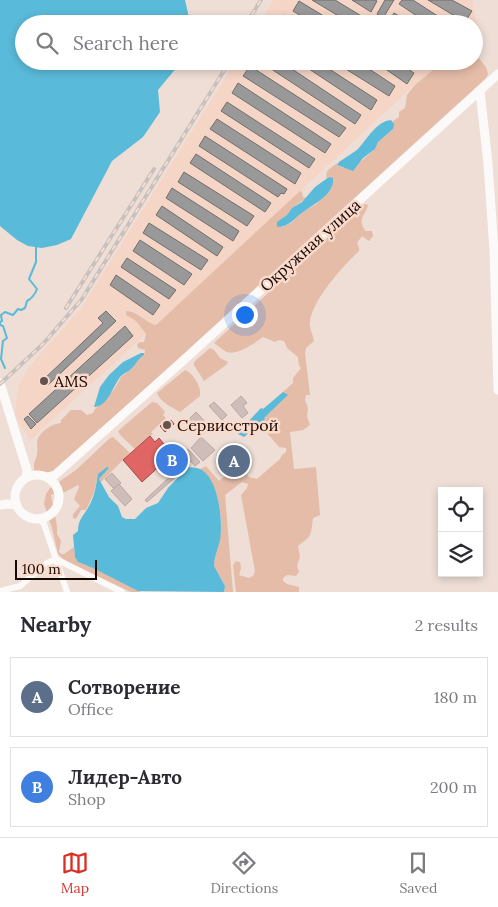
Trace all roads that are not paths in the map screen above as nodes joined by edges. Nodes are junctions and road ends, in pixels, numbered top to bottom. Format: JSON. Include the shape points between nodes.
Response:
{"nodes":[{"id":1,"x":498,"y":74,"type":"edge"},
{"id":2,"x":480,"y":91,"type":"junction"},
{"id":3,"x":0,"y":383,"type":"edge"},
{"id":4,"x":498,"y":390,"type":"edge"},
{"id":5,"x":29,"y":475,"type":"junction"},
{"id":6,"x":51,"y":478,"type":"junction"},
{"id":7,"x":16,"y":501,"type":"junction"},
{"id":8,"x":3,"y":504,"type":"edge"},
{"id":9,"x":43,"y":520,"type":"junction"},
{"id":10,"x":56,"y":559,"type":"junction"},
{"id":11,"x":21,"y":589,"type":"edge"},
{"id":12,"x":0,"y":591,"type":"edge"},
{"id":13,"x":67,"y":592,"type":"edge"},
{"id":14,"x":122,"y":592,"type":"edge"}],
"edges":[{"from":1,"to":2,"type":"main road","name":"Окружная улица"},
{"from":2,"to":4,"type":"main road","via":[[494,250]]},
{"from":2,"to":6,"type":"main road","name":"Окружная улица"},
{"from":3,"to":5,"type":"main road"},
{"from":5,"to":6,"type":"main road"},
{"from":5,"to":7,"type":"main road","via":[[16,490]]},
{"from":6,"to":9,"type":"main road","via":[[58,499],[53,512]]},
{"from":7,"to":8,"type":"main road"},
{"from":7,"to":9,"type":"main road","via":[[26,516]]},
{"from":9,"to":10,"type":"street"},
{"from":10,"to":11,"type":"street","via":[[47,563]]},
{"from":10,"to":13,"type":"street"},
{"from":10,"to":14,"type":"street"},
{"from":11,"to":12,"type":"street"}]}
